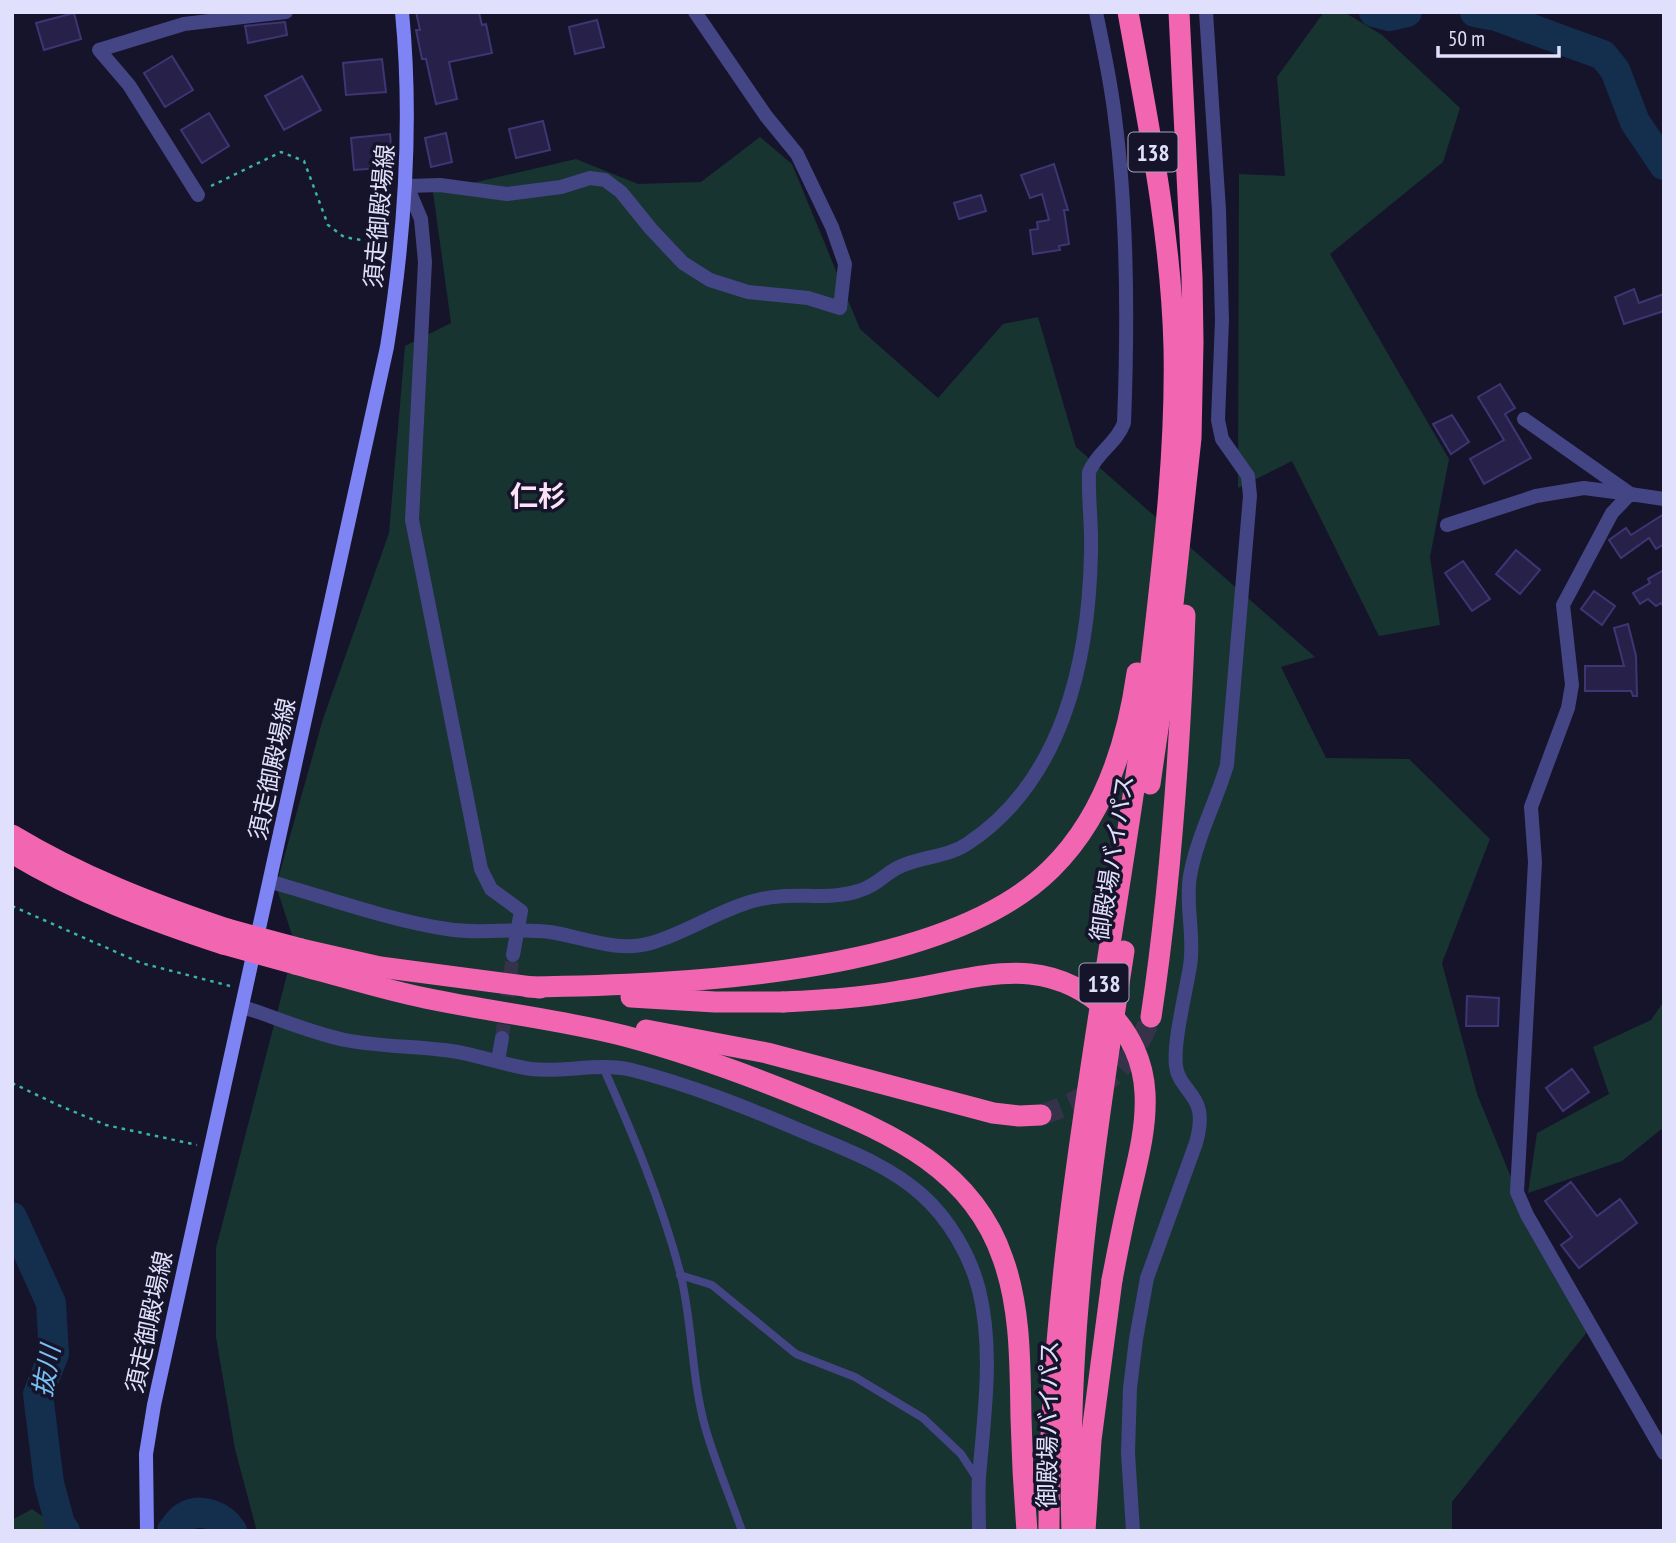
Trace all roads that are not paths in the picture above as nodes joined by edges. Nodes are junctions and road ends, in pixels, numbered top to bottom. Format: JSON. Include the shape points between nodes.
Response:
{"nodes":[{"id":1,"x":286,"y":12,"type":"edge"},
{"id":2,"x":402,"y":12,"type":"edge"},
{"id":3,"x":695,"y":12,"type":"edge"},
{"id":4,"x":1096,"y":12,"type":"edge"},
{"id":5,"x":1128,"y":12,"type":"edge"},
{"id":6,"x":1179,"y":12,"type":"edge"},
{"id":7,"x":1206,"y":12,"type":"edge"},
{"id":8,"x":407,"y":187,"type":"junction"},
{"id":9,"x":198,"y":195,"type":"road end"},
{"id":10,"x":1524,"y":419,"type":"dead end"},
{"id":11,"x":1181,"y":437,"type":"junction"},
{"id":12,"x":1630,"y":494,"type":"junction"},
{"id":13,"x":1664,"y":499,"type":"edge"},
{"id":14,"x":1447,"y":525,"type":"dead end"},
{"id":15,"x":12,"y":835,"type":"edge"},
{"id":16,"x":12,"y":853,"type":"edge"},
{"id":17,"x":271,"y":882,"type":"junction"},
{"id":18,"x":518,"y":930,"type":"junction"},
{"id":19,"x":225,"y":937,"type":"junction"},
{"id":20,"x":513,"y":955,"type":"tunnel mouth"},
{"id":21,"x":298,"y":957,"type":"junction"},
{"id":22,"x":375,"y":985,"type":"junction"},
{"id":23,"x":528,"y":987,"type":"junction"},
{"id":24,"x":243,"y":1007,"type":"junction"},
{"id":25,"x":1150,"y":1017,"type":"tunnel mouth"},
{"id":26,"x":502,"y":1038,"type":"tunnel mouth"},
{"id":27,"x":498,"y":1061,"type":"junction"},
{"id":28,"x":603,"y":1066,"type":"junction"},
{"id":29,"x":1041,"y":1115,"type":"tunnel mouth"},
{"id":30,"x":680,"y":1275,"type":"junction"},
{"id":31,"x":1664,"y":1453,"type":"edge"},
{"id":32,"x":979,"y":1480,"type":"junction"},
{"id":33,"x":146,"y":1526,"type":"edge"},
{"id":34,"x":742,"y":1531,"type":"edge"},
{"id":35,"x":979,"y":1531,"type":"edge"},
{"id":36,"x":1027,"y":1531,"type":"edge"},
{"id":37,"x":1049,"y":1531,"type":"edge"},
{"id":38,"x":1072,"y":1531,"type":"edge"},
{"id":39,"x":1085,"y":1531,"type":"edge"},
{"id":40,"x":1133,"y":1531,"type":"edge"}],
"edges":[{"from":1,"to":9,"type":"street","via":[[184,24],[99,50],[129,85]]},
{"from":2,"to":8,"type":"main road","name":"須走御殿場線","via":[[408,72]]},
{"from":3,"to":8,"type":"street","via":[[803,166],[845,264],[840,308],[808,298],[748,292],[710,280],[683,263],[605,180],[590,177],[561,187],[507,194],[440,185]]},
{"from":4,"to":18,"type":"street","via":[[1121,169],[1124,423],[1089,472],[1091,553],[1084,640],[1064,722],[1051,751],[1016,802],[990,829],[964,847],[897,868],[862,891],[755,900],[651,943],[630,946]]},
{"from":5,"to":11,"type":"highway","name":"御殿場バイパス","number":"138","via":[[1156,165]]},
{"from":6,"to":11,"type":"highway","name":"御殿場バイパス","number":"138","via":[[1193,342]]},
{"from":7,"to":40,"type":"street","via":[[1219,210],[1222,320],[1218,420],[1222,439],[1248,476],[1251,496],[1227,765],[1198,844],[1187,898],[1191,961],[1176,1065],[1180,1083],[1199,1107],[1200,1127],[1147,1278],[1136,1339],[1128,1453]]},
{"from":8,"to":17,"type":"main road","name":"須走御殿場線","via":[[387,347]]},
{"from":8,"to":18,"type":"street","via":[[421,219],[425,262],[412,520],[481,869],[491,889],[522,911]]},
{"from":10,"to":12,"type":"street"},
{"from":11,"to":23,"type":"highway","via":[[1136,683],[1115,763],[1099,804],[1078,839],[1031,886],[988,914],[949,931],[851,958],[662,984]]},
{"from":11,"to":25,"type":"highway","via":[[1182,691]]},
{"from":11,"to":37,"type":"highway","name":"御殿場バイパス","number":"138","via":[[1062,1285]]},
{"from":11,"to":38,"type":"highway","name":"御殿場バイパス","number":"138","via":[[1164,687],[1097,1122],[1082,1259],[1073,1391]]},
{"from":12,"to":13,"type":"street"},
{"from":12,"to":14,"type":"street","via":[[1584,488],[1536,496]]},
{"from":12,"to":31,"type":"street","via":[[1612,513],[1563,605],[1572,685],[1568,708],[1531,807],[1535,862],[1517,1192]]},
{"from":15,"to":19,"type":"highway","via":[[72,868]]},
{"from":16,"to":19,"type":"highway","via":[[67,883],[167,926]]},
{"from":17,"to":18,"type":"street","via":[[450,930]]},
{"from":17,"to":24,"type":"main road","name":"須走御殿場線"},
{"from":18,"to":20,"type":"street"},
{"from":19,"to":21,"type":"highway","bridge":true},
{"from":21,"to":22,"type":"highway"},
{"from":21,"to":23,"type":"highway"},
{"from":22,"to":29,"type":"highway","via":[[703,1040],[833,1069],[993,1113]]},
{"from":22,"to":36,"type":"highway","via":[[591,1029],[682,1053],[832,1109],[926,1158],[957,1184],[982,1215],[1003,1259],[1020,1359]]},
{"from":23,"to":39,"type":"highway","bridge":true,"via":[[642,998],[783,1002],[1029,974],[1058,980],[1102,1004],[1131,1041],[1141,1067],[1145,1120],[1112,1280],[1091,1440]]},
{"from":24,"to":27,"type":"street","via":[[343,1039]]},
{"from":24,"to":33,"type":"main road","name":"須走御殿場線","via":[[154,1405],[146,1454]]},
{"from":26,"to":27,"type":"street"},
{"from":27,"to":28,"type":"street","via":[[530,1069]]},
{"from":28,"to":30,"type":"lane","via":[[654,1189]]},
{"from":28,"to":32,"type":"street","via":[[630,1069],[688,1087],[838,1146],[898,1177],[942,1216],[971,1267],[984,1318],[986,1412]]},
{"from":30,"to":32,"type":"lane","via":[[712,1285],[796,1354],[855,1377],[923,1418],[961,1454]]},
{"from":30,"to":34,"type":"lane","via":[[705,1430]]},
{"from":32,"to":35,"type":"street"}]}
